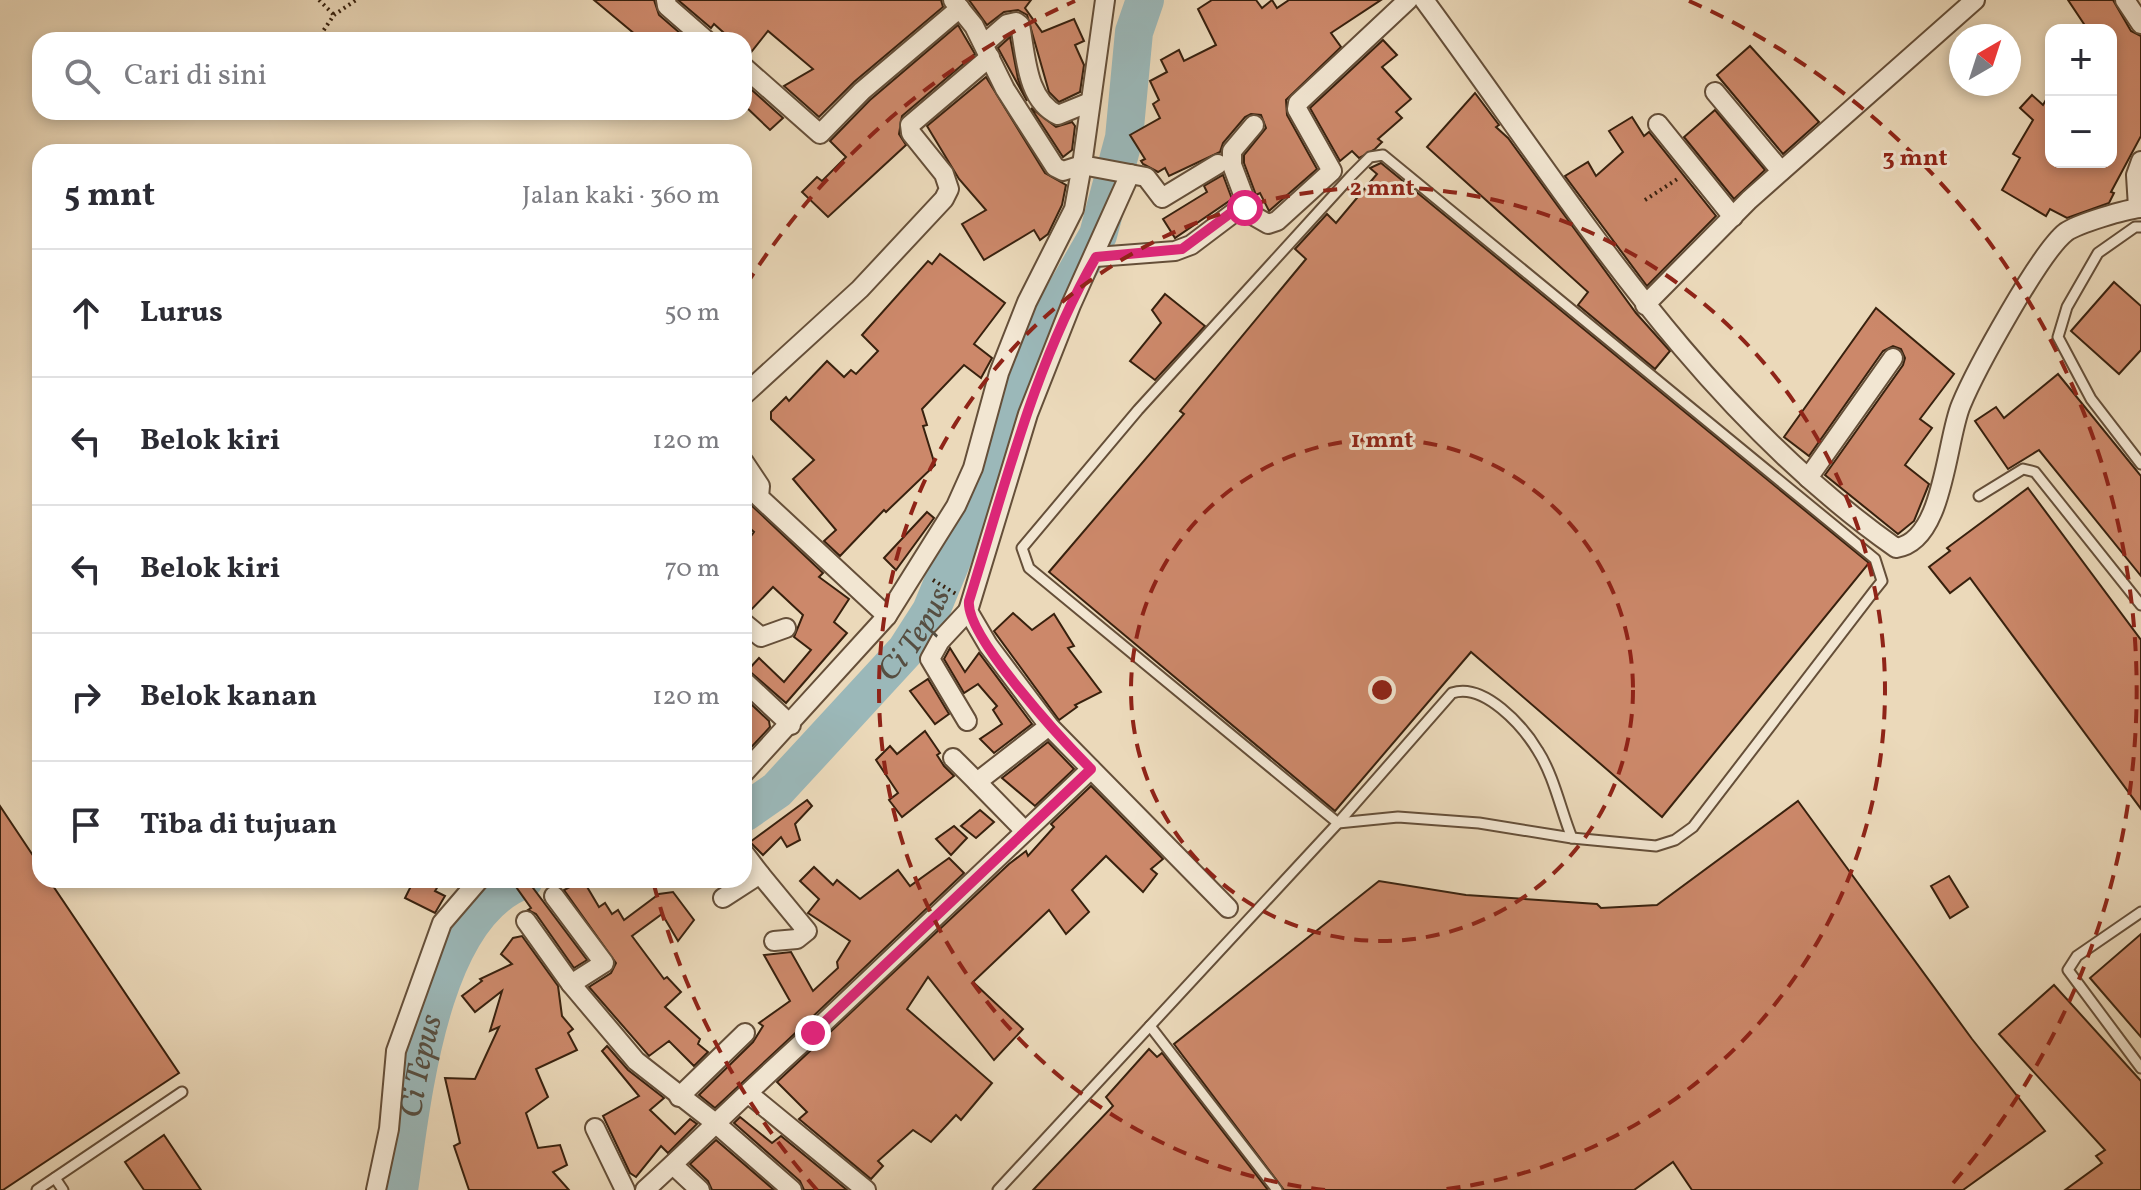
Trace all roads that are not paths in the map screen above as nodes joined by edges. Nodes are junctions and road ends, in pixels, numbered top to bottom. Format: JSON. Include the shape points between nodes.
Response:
{"nodes":[{"id":1,"x":666,"y":0,"type":"edge"},
{"id":2,"x":1105,"y":0,"type":"edge"},
{"id":3,"x":1408,"y":0,"type":"edge"},
{"id":4,"x":1424,"y":0,"type":"edge"},
{"id":5,"x":1975,"y":0,"type":"edge"},
{"id":6,"x":2125,"y":0,"type":"edge"},
{"id":7,"x":956,"y":4,"type":"edge"},
{"id":8,"x":2141,"y":24,"type":"edge"},
{"id":9,"x":697,"y":32,"type":"edge"},
{"id":10,"x":987,"y":51,"type":"junction"},
{"id":11,"x":752,"y":74,"type":"edge"},
{"id":12,"x":1715,"y":92,"type":"dead end"},
{"id":13,"x":1090,"y":102,"type":"junction"},
{"id":14,"x":1658,"y":124,"type":"dead end"},
{"id":15,"x":1254,"y":125,"type":"dead end"},
{"id":16,"x":2141,"y":161,"type":"edge"},
{"id":17,"x":1218,"y":164,"type":"dead end"},
{"id":18,"x":1085,"y":165,"type":"junction"},
{"id":19,"x":1781,"y":171,"type":"junction"},
{"id":20,"x":1127,"y":173,"type":"junction"},
{"id":21,"x":2139,"y":208,"type":"edge"},
{"id":22,"x":1249,"y":210,"type":"junction"},
{"id":23,"x":1733,"y":217,"type":"junction"},
{"id":24,"x":2141,"y":227,"type":"edge"},
{"id":25,"x":1096,"y":257,"type":"junction"},
{"id":26,"x":1645,"y":305,"type":"junction"},
{"id":27,"x":1893,"y":358,"type":"dead end"},
{"id":28,"x":752,"y":388,"type":"edge"},
{"id":29,"x":2141,"y":464,"type":"edge"},
{"id":30,"x":752,"y":474,"type":"edge"},
{"id":31,"x":1808,"y":478,"type":"junction"},
{"id":32,"x":1979,"y":496,"type":"dead end"},
{"id":33,"x":963,"y":603,"type":"junction"},
{"id":34,"x":2141,"y":605,"type":"edge"},
{"id":35,"x":887,"y":616,"type":"junction"},
{"id":36,"x":786,"y":628,"type":"dead end"},
{"id":37,"x":752,"y":630,"type":"edge"},
{"id":38,"x":752,"y":688,"type":"edge"},
{"id":39,"x":967,"y":721,"type":"dead end"},
{"id":40,"x":791,"y":725,"type":"junction"},
{"id":41,"x":1049,"y":726,"type":"junction"},
{"id":42,"x":953,"y":758,"type":"dead end"},
{"id":43,"x":752,"y":765,"type":"edge"},
{"id":44,"x":1091,"y":769,"type":"junction"},
{"id":45,"x":977,"y":782,"type":"junction"},
{"id":46,"x":1338,"y":823,"type":"junction"},
{"id":47,"x":1025,"y":831,"type":"junction"},
{"id":48,"x":1572,"y":838,"type":"junction"},
{"id":49,"x":752,"y":864,"type":"edge"},
{"id":50,"x":760,"y":874,"type":"junction"},
{"id":51,"x":752,"y":879,"type":"edge"},
{"id":52,"x":472,"y":888,"type":"edge"},
{"id":53,"x":738,"y":888,"type":"edge"},
{"id":54,"x":554,"y":896,"type":"dead end"},
{"id":55,"x":723,"y":898,"type":"dead end"},
{"id":56,"x":1228,"y":908,"type":"dead end"},
{"id":57,"x":2141,"y":912,"type":"edge"},
{"id":58,"x":526,"y":921,"type":"dead end"},
{"id":59,"x":774,"y":941,"type":"dead end"},
{"id":60,"x":571,"y":984,"type":"junction"},
{"id":61,"x":1150,"y":1026,"type":"junction"},
{"id":62,"x":745,"y":1033,"type":"dead end"},
{"id":63,"x":2140,"y":1064,"type":"edge"},
{"id":64,"x":182,"y":1092,"type":"dead end"},
{"id":65,"x":749,"y":1094,"type":"junction"},
{"id":66,"x":679,"y":1097,"type":"junction"},
{"id":67,"x":714,"y":1122,"type":"junction"},
{"id":68,"x":595,"y":1128,"type":"dead end"},
{"id":69,"x":673,"y":1165,"type":"junction"},
{"id":70,"x":55,"y":1178,"type":"junction"},
{"id":71,"x":37,"y":1190,"type":"edge"},
{"id":72,"x":63,"y":1190,"type":"edge"},
{"id":73,"x":376,"y":1190,"type":"edge"},
{"id":74,"x":625,"y":1190,"type":"edge"},
{"id":75,"x":645,"y":1190,"type":"edge"},
{"id":76,"x":700,"y":1190,"type":"edge"},
{"id":77,"x":792,"y":1190,"type":"edge"},
{"id":78,"x":866,"y":1190,"type":"edge"},
{"id":79,"x":998,"y":1190,"type":"edge"},
{"id":80,"x":1277,"y":1190,"type":"edge"}],
"edges":[{"from":1,"to":9,"type":"street"},
{"from":2,"to":13,"type":"street"},
{"from":3,"to":22,"type":"street","via":[[1297,105],[1331,174],[1273,223]]},
{"from":4,"to":26,"type":"street"},
{"from":5,"to":19,"type":"street"},
{"from":6,"to":8,"type":"street"},
{"from":7,"to":10,"type":"street"},
{"from":7,"to":11,"type":"street","via":[[820,134]]},
{"from":10,"to":13,"type":"street","via":[[1007,24],[1016,22],[1034,91],[1044,106],[1058,115]]},
{"from":10,"to":18,"type":"street","via":[[1055,167],[1063,171]]},
{"from":10,"to":28,"type":"street","via":[[910,125],[947,180],[944,199],[860,289]]},
{"from":12,"to":19,"type":"street"},
{"from":13,"to":18,"type":"street"},
{"from":14,"to":23,"type":"street"},
{"from":15,"to":22,"type":"street","via":[[1232,151]]},
{"from":16,"to":21,"type":"street","via":[[2136,175]]},
{"from":17,"to":20,"type":"street","via":[[1162,198],[1151,180]]},
{"from":18,"to":20,"type":"street"},
{"from":18,"to":35,"type":"street","via":[[1074,209],[1027,302],[999,373],[973,468],[956,506]]},
{"from":19,"to":23,"type":"street"},
{"from":20,"to":25,"type":"street"},
{"from":21,"to":31,"type":"street","via":[[2067,231],[2047,254],[1960,406],[1942,490],[1906,547],[1887,542]]},
{"from":22,"to":25,"type":"street","via":[[1232,212],[1191,245],[1175,251]]},
{"from":23,"to":26,"type":"street"},
{"from":24,"to":29,"type":"lane","via":[[2098,253],[2067,307],[2058,337],[2091,399]]},
{"from":25,"to":33,"type":"street","via":[[1028,414]]},
{"from":26,"to":31,"type":"street","via":[[1729,403]]},
{"from":27,"to":31,"type":"street"},
{"from":30,"to":35,"type":"street","via":[[760,486],[759,497]]},
{"from":32,"to":34,"type":"lane","via":[[2029,468]]},
{"from":33,"to":39,"type":"street","via":[[930,659]]},
{"from":33,"to":41,"type":"street"},
{"from":35,"to":40,"type":"street"},
{"from":36,"to":37,"type":"street","via":[[761,637]]},
{"from":38,"to":40,"type":"street"},
{"from":40,"to":43,"type":"street"},
{"from":41,"to":44,"type":"street"},
{"from":41,"to":45,"type":"street"},
{"from":42,"to":45,"type":"street"},
{"from":44,"to":47,"type":"street"},
{"from":44,"to":56,"type":"street"},
{"from":45,"to":47,"type":"street"},
{"from":46,"to":48,"type":"lane","via":[[1398,817]]},
{"from":46,"to":48,"type":"lane","via":[[1452,693],[1468,689],[1504,714],[1539,751]]},
{"from":46,"to":48,"type":"lane","via":[[1029,568],[1022,548],[1138,410],[1352,175],[1370,157],[1383,155],[1875,559],[1882,575],[1693,827],[1656,846]]},
{"from":46,"to":61,"type":"lane"},
{"from":47,"to":65,"type":"street","via":[[769,1069]]},
{"from":49,"to":50,"type":"street"},
{"from":50,"to":51,"type":"street"},
{"from":50,"to":59,"type":"street","via":[[807,931],[797,939]]},
{"from":52,"to":73,"type":"street","via":[[442,923],[396,1051],[389,1129]]},
{"from":53,"to":55,"type":"street"},
{"from":54,"to":60,"type":"street","via":[[604,963]]},
{"from":57,"to":63,"type":"lane","via":[[2077,956],[2068,970]]},
{"from":58,"to":60,"type":"street"},
{"from":60,"to":66,"type":"street","via":[[636,1061]]},
{"from":61,"to":79,"type":"lane"},
{"from":61,"to":80,"type":"lane"},
{"from":62,"to":66,"type":"street"},
{"from":64,"to":70,"type":"lane"},
{"from":65,"to":67,"type":"street"},
{"from":65,"to":78,"type":"street"},
{"from":66,"to":67,"type":"street"},
{"from":67,"to":69,"type":"street"},
{"from":67,"to":77,"type":"street"},
{"from":68,"to":74,"type":"street"},
{"from":69,"to":75,"type":"street"},
{"from":69,"to":76,"type":"street"},
{"from":70,"to":71,"type":"lane"},
{"from":70,"to":72,"type":"lane"}]}
